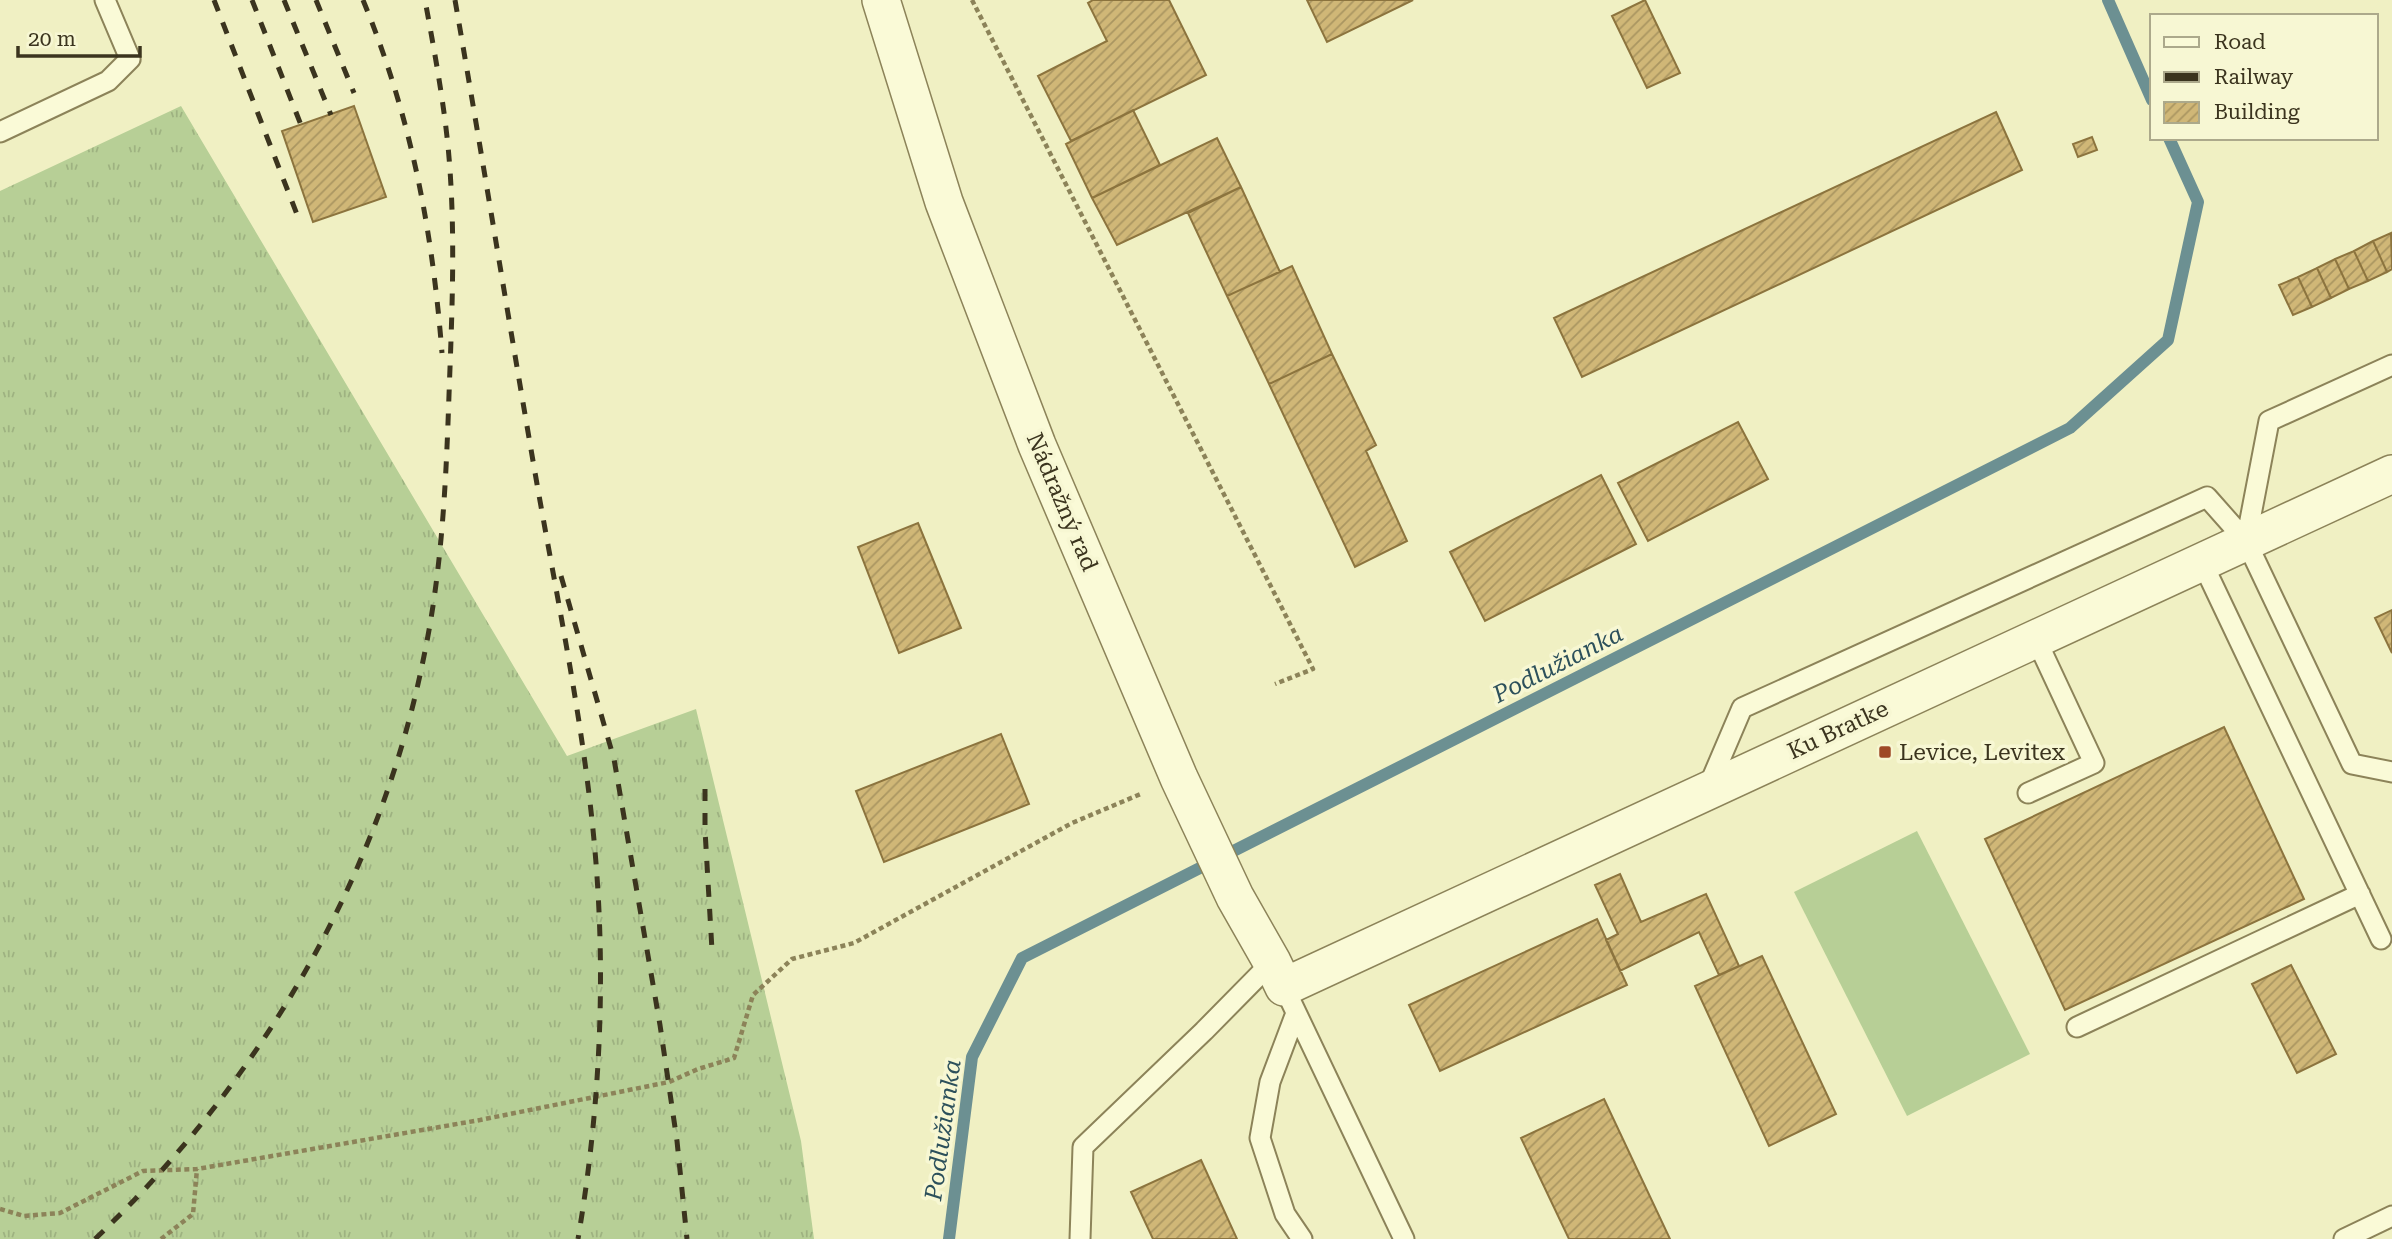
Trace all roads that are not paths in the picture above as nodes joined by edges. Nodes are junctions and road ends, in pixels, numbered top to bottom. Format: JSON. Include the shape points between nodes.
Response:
{"nodes":[{"id":1,"x":105,"y":0,"type":"edge"},
{"id":2,"x":881,"y":0,"type":"edge"},
{"id":3,"x":0,"y":132,"type":"edge"},
{"id":4,"x":2392,"y":365,"type":"edge"},
{"id":5,"x":2392,"y":474,"type":"edge"},
{"id":6,"x":2246,"y":541,"type":"junction"},
{"id":7,"x":2202,"y":562,"type":"junction"},
{"id":8,"x":2036,"y":639,"type":"junction"},
{"id":9,"x":2392,"y":772,"type":"edge"},
{"id":10,"x":1707,"y":791,"type":"junction"},
{"id":11,"x":2028,"y":793,"type":"dead end"},
{"id":12,"x":2360,"y":894,"type":"junction"},
{"id":13,"x":2381,"y":939,"type":"dead end"},
{"id":14,"x":1284,"y":987,"type":"junction"},
{"id":15,"x":2077,"y":1027,"type":"dead end"},
{"id":16,"x":2392,"y":1216,"type":"edge"},
{"id":17,"x":1080,"y":1239,"type":"edge"},
{"id":18,"x":1302,"y":1239,"type":"edge"},
{"id":19,"x":1404,"y":1239,"type":"edge"},
{"id":20,"x":2344,"y":1239,"type":"edge"}],
"edges":[{"from":1,"to":3,"type":"lane","via":[[130,59],[108,81]]},
{"from":2,"to":14,"type":"street","name":"Nádražný rad","via":[[948,214],[1037,445],[1179,778]]},
{"from":4,"to":6,"type":"lane","via":[[2269,421]]},
{"from":5,"to":6,"type":"street","name":"Ku Bratke"},
{"from":6,"to":7,"type":"street","name":"Ku Bratke"},
{"from":6,"to":9,"type":"lane","via":[[2352,764]]},
{"from":6,"to":10,"type":"lane","via":[[2207,497],[1793,684],[1742,708]]},
{"from":7,"to":8,"type":"street","name":"Ku Bratke"},
{"from":7,"to":12,"type":"lane"},
{"from":8,"to":10,"type":"street","name":"Ku Bratke"},
{"from":8,"to":11,"type":"lane","via":[[2094,763]]},
{"from":10,"to":14,"type":"street","name":"Ku Bratke"},
{"from":12,"to":13,"type":"lane"},
{"from":12,"to":15,"type":"lane"},
{"from":14,"to":17,"type":"lane","via":[[1204,1031],[1083,1147]]},
{"from":14,"to":18,"type":"lane","via":[[1260,1138],[1285,1214]]},
{"from":14,"to":19,"type":"lane"},
{"from":16,"to":20,"type":"lane"}]}
